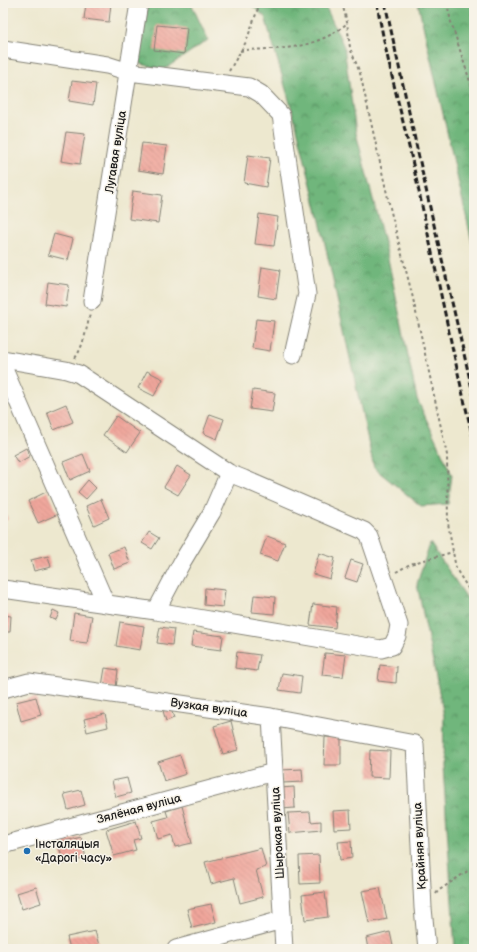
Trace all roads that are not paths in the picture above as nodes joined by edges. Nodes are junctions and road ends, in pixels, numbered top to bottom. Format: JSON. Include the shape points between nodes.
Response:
{"nodes":[{"id":1,"x":139,"y":3,"type":"edge"},
{"id":2,"x":3,"y":49,"type":"edge"},
{"id":3,"x":129,"y":72,"type":"junction"},
{"id":4,"x":92,"y":301,"type":"road end"},
{"id":5,"x":294,"y":355,"type":"dead end"},
{"id":6,"x":3,"y":359,"type":"edge"},
{"id":7,"x":3,"y":367,"type":"edge"},
{"id":8,"x":229,"y":473,"type":"junction"},
{"id":9,"x":3,"y":589,"type":"edge"},
{"id":10,"x":106,"y":604,"type":"junction"},
{"id":11,"x":156,"y":611,"type":"junction"},
{"id":12,"x":3,"y":689,"type":"edge"},
{"id":13,"x":270,"y":717,"type":"junction"},
{"id":14,"x":415,"y":744,"type":"joint"},
{"id":15,"x":274,"y":772,"type":"junction"},
{"id":16,"x":3,"y":845,"type":"edge"},
{"id":17,"x":282,"y":920,"type":"junction"},
{"id":18,"x":176,"y":949,"type":"edge"},
{"id":19,"x":284,"y":949,"type":"edge"},
{"id":20,"x":427,"y":949,"type":"edge"}],
"edges":[{"from":1,"to":3,"type":"street","name":"Лугавая вуліца"},
{"from":2,"to":3,"type":"street","via":[[107,65]]},
{"from":3,"to":4,"type":"street","name":"Лугавая вуліца"},
{"from":3,"to":5,"type":"street","via":[[249,87],[261,94],[281,115],[307,294]]},
{"from":6,"to":8,"type":"street","via":[[79,374]]},
{"from":7,"to":10,"type":"street"},
{"from":8,"to":11,"type":"street","via":[[212,512]]},
{"from":8,"to":11,"type":"street","via":[[364,531],[368,536],[399,625],[392,646],[381,649]]},
{"from":9,"to":10,"type":"street"},
{"from":10,"to":11,"type":"street"},
{"from":12,"to":13,"type":"street","name":"Вузкая вуліца","via":[[29,682]]},
{"from":13,"to":14,"type":"street","name":"Вузкая вуліца"},
{"from":13,"to":15,"type":"street","name":"Шырокая вуліца"},
{"from":14,"to":20,"type":"street","name":"Крайняя вуліца"},
{"from":15,"to":16,"type":"street","name":"Зялёная вуліца"},
{"from":15,"to":17,"type":"street","name":"Шырокая вуліца"},
{"from":17,"to":18,"type":"street"},
{"from":17,"to":19,"type":"street","name":"Шырокая вуліца"}]}
